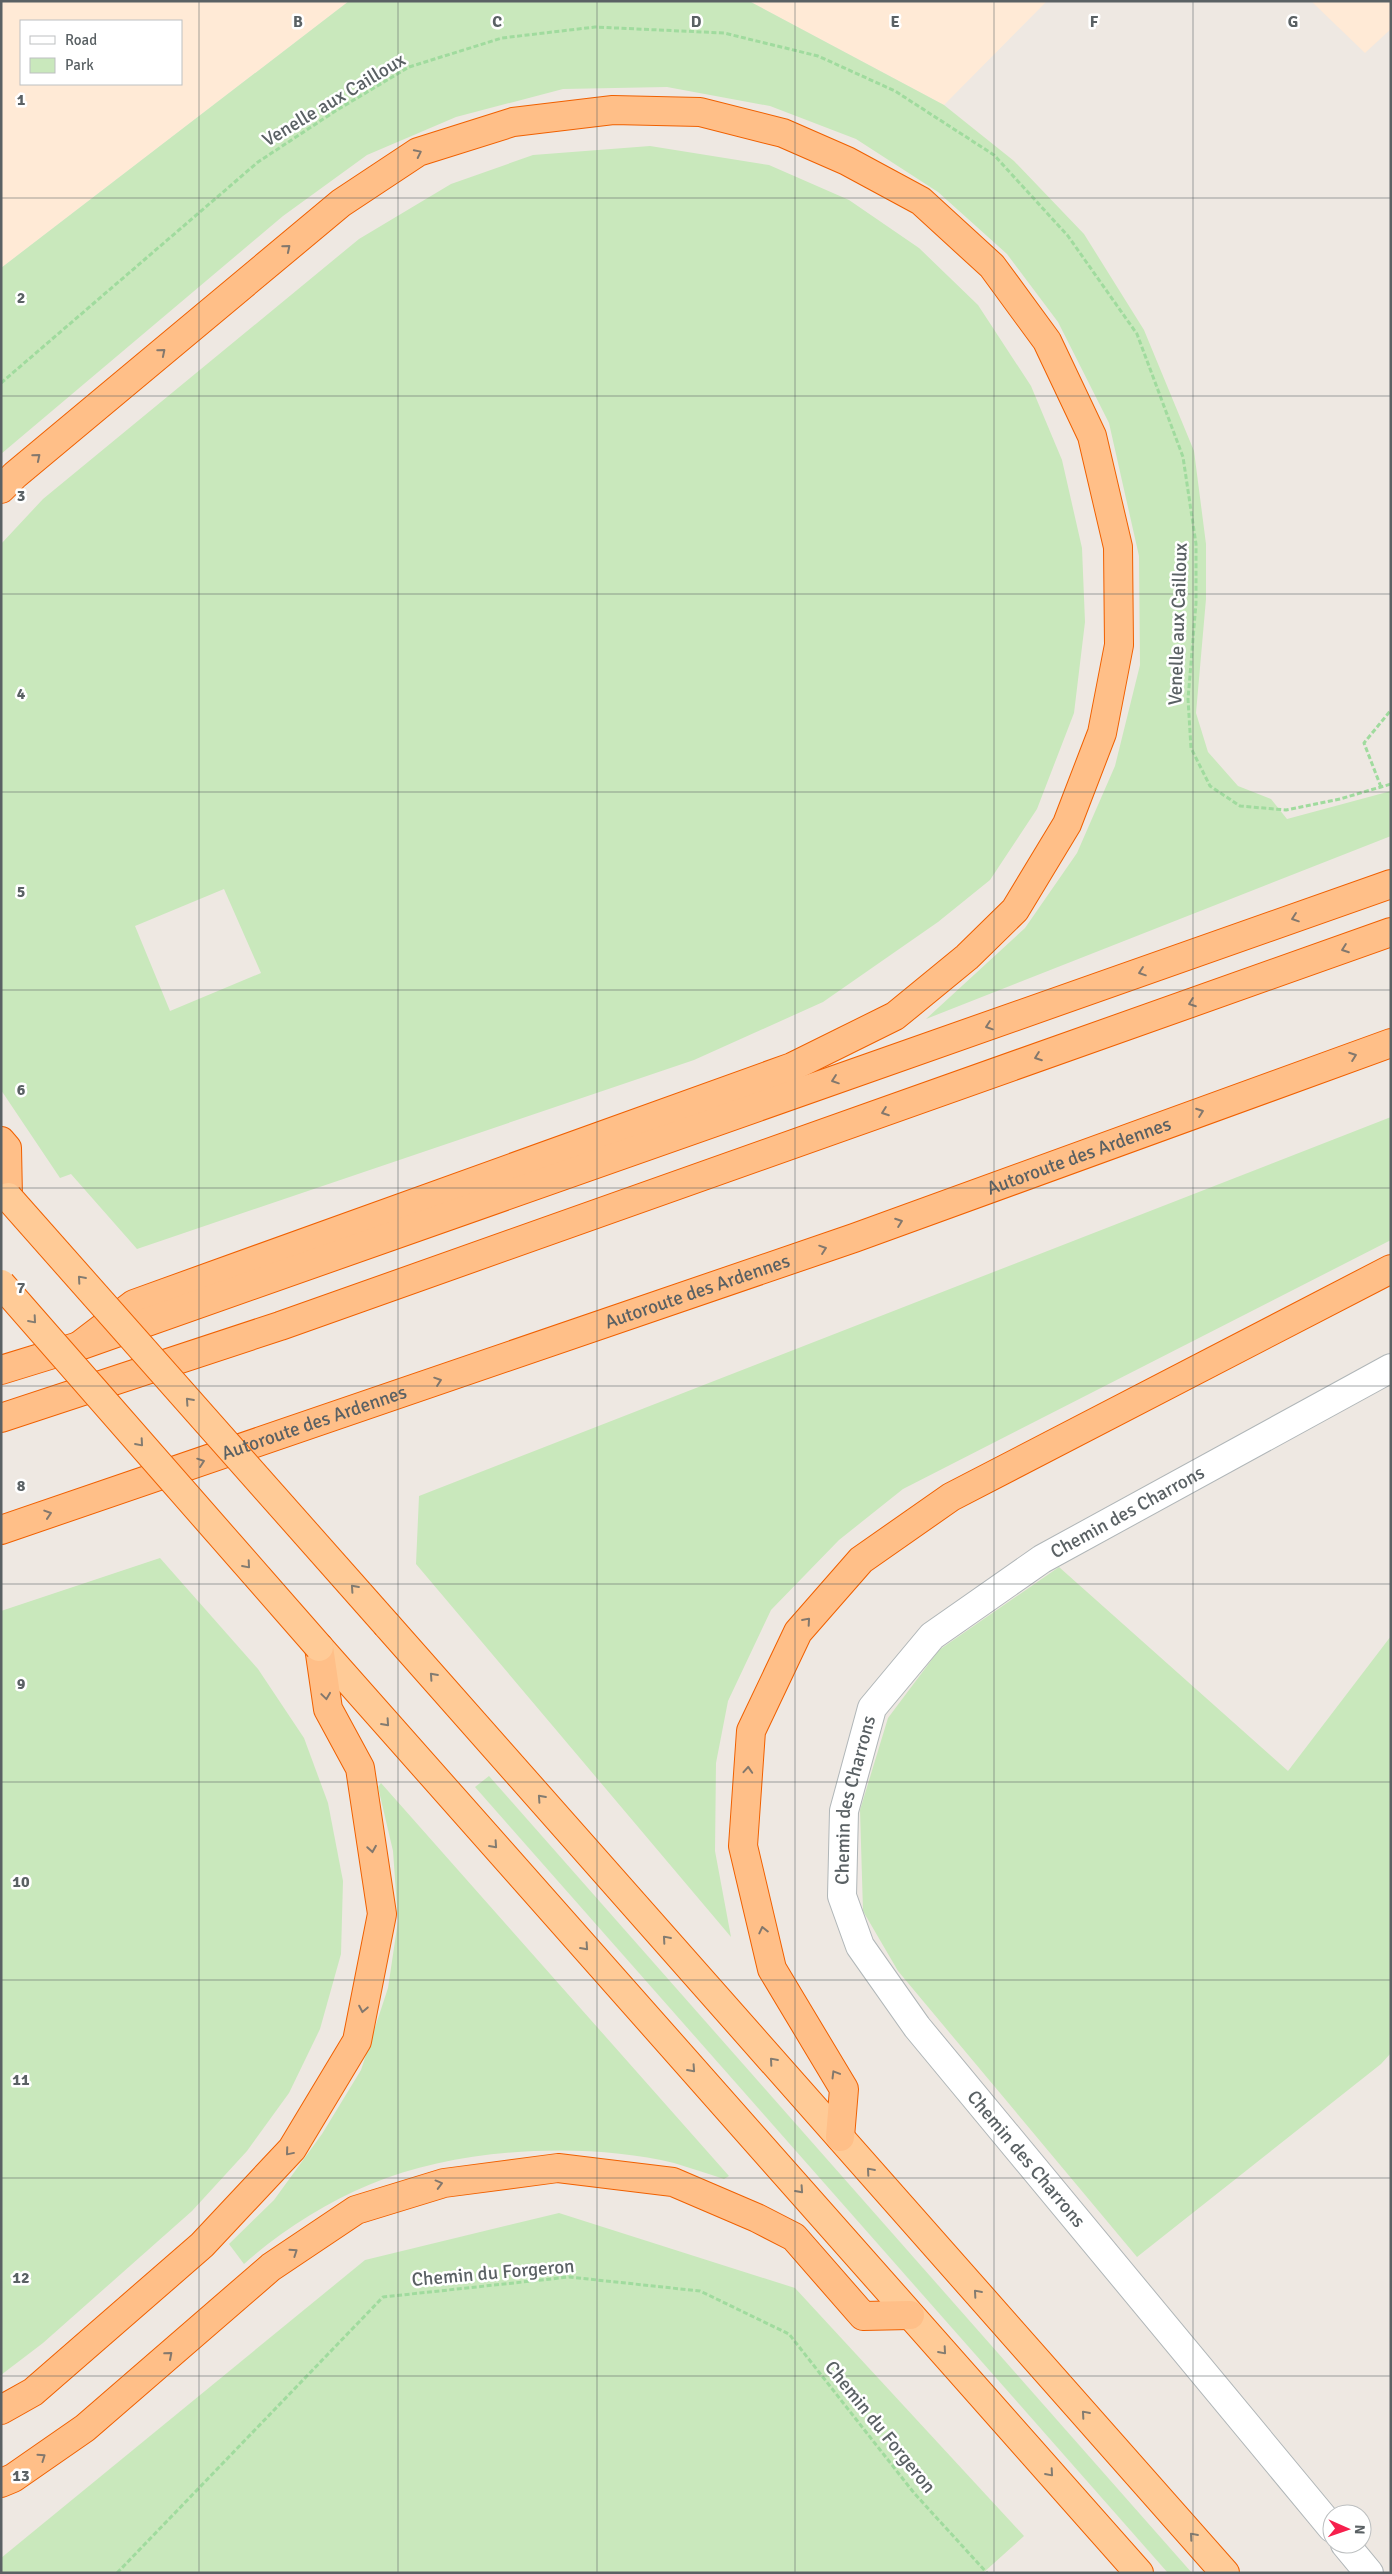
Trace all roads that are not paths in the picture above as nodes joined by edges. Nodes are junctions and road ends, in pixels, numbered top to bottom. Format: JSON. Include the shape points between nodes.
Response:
{"nodes":[{"id":1,"x":1,"y":489,"type":"edge"},
{"id":2,"x":1391,"y":884,"type":"edge"},
{"id":3,"x":1391,"y":932,"type":"edge"},
{"id":4,"x":1391,"y":1043,"type":"edge"},
{"id":5,"x":1,"y":1141,"type":"edge"},
{"id":6,"x":5,"y":1193,"type":"edge"},
{"id":7,"x":1391,"y":1269,"type":"edge"},
{"id":8,"x":1,"y":1284,"type":"edge"},
{"id":9,"x":79,"y":1346,"type":"junction"},
{"id":10,"x":1391,"y":1368,"type":"edge"},
{"id":11,"x":1,"y":1370,"type":"edge"},
{"id":12,"x":1,"y":1418,"type":"edge"},
{"id":13,"x":1,"y":1530,"type":"edge"},
{"id":14,"x":319,"y":1648,"type":"junction"},
{"id":15,"x":840,"y":2137,"type":"junction"},
{"id":16,"x":910,"y":2315,"type":"junction"},
{"id":17,"x":1,"y":2410,"type":"edge"},
{"id":18,"x":1,"y":2483,"type":"edge"},
{"id":19,"x":1322,"y":2516,"type":"edge"},
{"id":20,"x":1353,"y":2554,"type":"edge"},
{"id":21,"x":1139,"y":2573,"type":"edge"},
{"id":22,"x":1225,"y":2573,"type":"edge"},
{"id":23,"x":1369,"y":2573,"type":"edge"}],
"edges":[{"from":1,"to":9,"type":"highway","one_way":true,"via":[[341,203],[418,152],[513,122],[612,110],[700,112],[783,133],[847,161],[921,201],[992,266],[1047,341],[1092,436],[1118,547],[1119,645],[1102,733],[1067,824],[1015,910],[895,1016],[792,1066],[134,1304]]},
{"from":2,"to":9,"type":"highway","one_way":true},
{"from":3,"to":12,"type":"highway","one_way":true,"via":[[280,1326]]},
{"from":13,"to":4,"type":"highway","name":"Autoroute des Ardennes","one_way":true,"via":[[854,1238]]},
{"from":5,"to":6,"type":"highway","via":[[7,1148]]},
{"from":15,"to":6,"type":"highway","one_way":true,"bridge":true},
{"from":15,"to":7,"type":"highway","one_way":true,"via":[[844,2089],[772,1969],[743,1846],[751,1731],[798,1632],[861,1560],[951,1497]]},
{"from":8,"to":14,"type":"highway","one_way":true,"bridge":true},
{"from":9,"to":11,"type":"highway"},
{"from":10,"to":19,"type":"street","name":"Chemin des Charrons","via":[[1042,1559],[932,1636],[872,1708],[844,1811],[842,1896],[860,1946],[916,2027]]},
{"from":14,"to":16,"type":"highway","one_way":true},
{"from":14,"to":17,"type":"highway","one_way":true,"via":[[328,1709],[360,1768],[382,1914],[357,2041],[292,2149],[202,2245],[33,2392]]},
{"from":22,"to":15,"type":"highway","one_way":true},
{"from":18,"to":16,"type":"highway","one_way":true,"via":[[85,2428],[271,2267],[356,2210],[444,2183],[558,2168],[673,2182],[794,2237],[863,2316]]},
{"from":16,"to":21,"type":"highway","one_way":true},
{"from":20,"to":23,"type":"street"}]}
